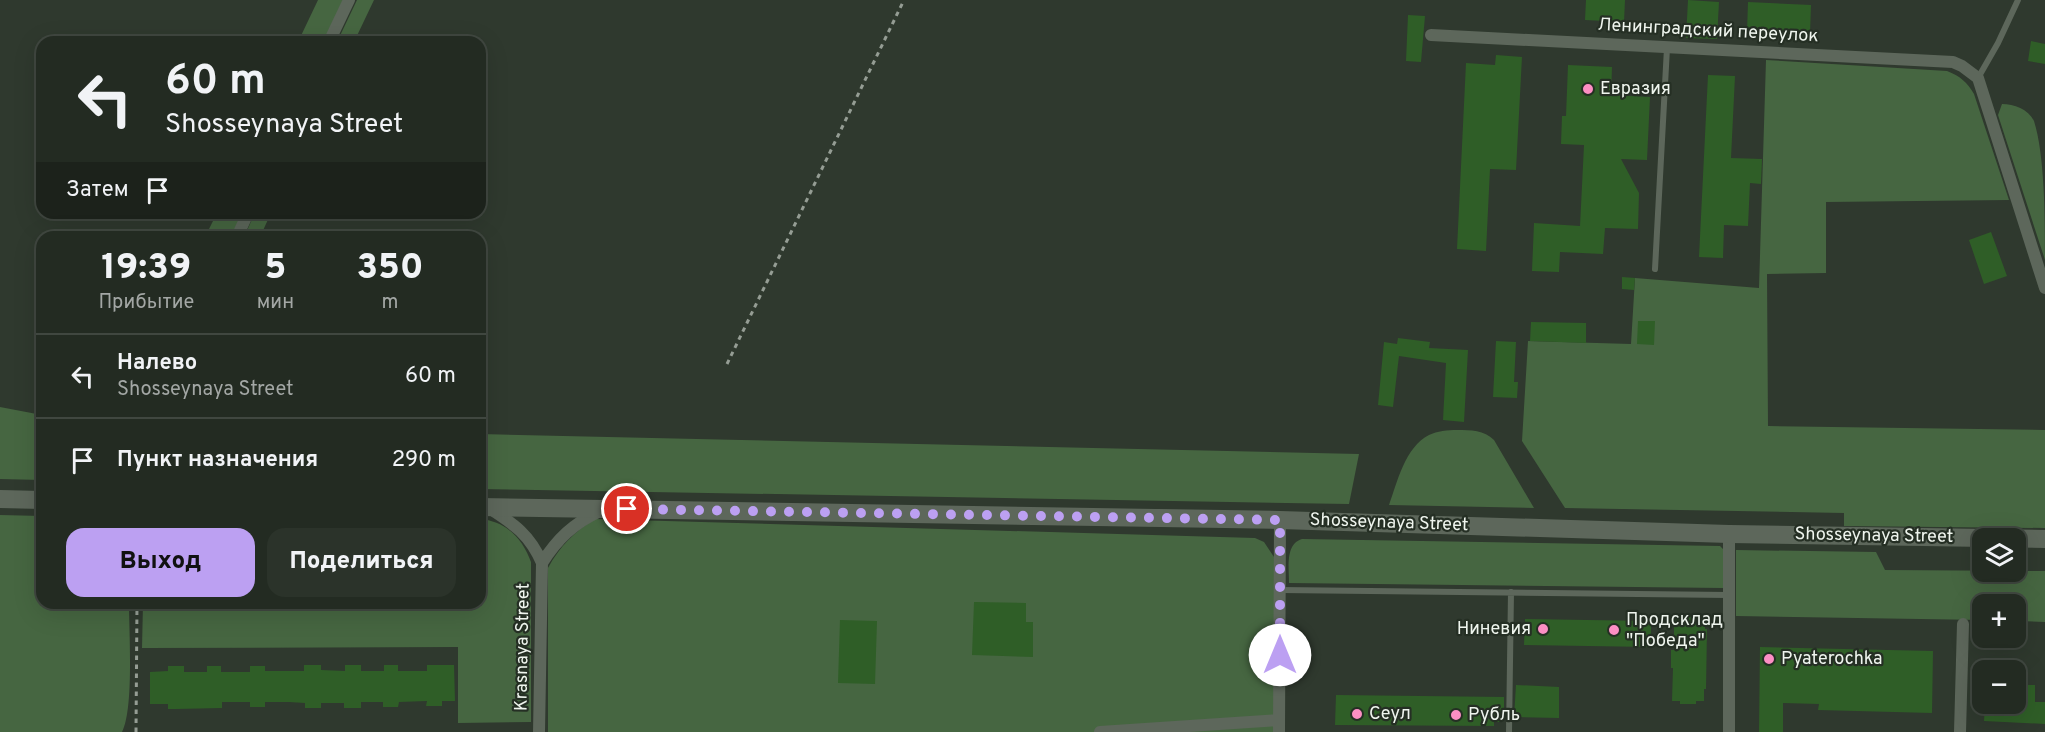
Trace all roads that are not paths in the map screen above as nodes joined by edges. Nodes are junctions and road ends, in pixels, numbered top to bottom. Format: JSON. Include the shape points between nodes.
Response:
{"nodes":[{"id":1,"x":349,"y":0,"type":"edge"},
{"id":2,"x":2018,"y":0,"type":"edge"},
{"id":3,"x":1431,"y":35,"type":"dead end"},
{"id":4,"x":332,"y":36,"type":"edge"},
{"id":5,"x":1667,"y":47,"type":"junction"},
{"id":6,"x":1978,"y":78,"type":"junction"},
{"id":7,"x":1655,"y":269,"type":"dead end"},
{"id":8,"x":2045,"y":288,"type":"edge"},
{"id":9,"x":0,"y":499,"type":"edge"},
{"id":10,"x":36,"y":500,"type":"edge"},
{"id":11,"x":486,"y":507,"type":"edge"},
{"id":12,"x":486,"y":508,"type":"edge"},
{"id":13,"x":604,"y":509,"type":"junction"},
{"id":14,"x":1280,"y":520,"type":"junction"},
{"id":15,"x":1729,"y":534,"type":"junction"},
{"id":16,"x":2045,"y":539,"type":"edge"},
{"id":17,"x":542,"y":563,"type":"junction"},
{"id":18,"x":1280,"y":590,"type":"junction"},
{"id":19,"x":1511,"y":592,"type":"junction"},
{"id":20,"x":1729,"y":595,"type":"junction"},
{"id":21,"x":1963,"y":624,"type":"dead end"},
{"id":22,"x":1280,"y":726,"type":"edge"},
{"id":23,"x":539,"y":732,"type":"edge"},
{"id":24,"x":1100,"y":732,"type":"edge"},
{"id":25,"x":1509,"y":732,"type":"edge"},
{"id":26,"x":1729,"y":732,"type":"edge"},
{"id":27,"x":1960,"y":732,"type":"edge"}],
"edges":[{"from":1,"to":4,"type":"street"},
{"from":2,"to":6,"type":"lane"},
{"from":3,"to":5,"type":"street","name":"Ленинградский переулок"},
{"from":5,"to":6,"type":"street","name":"Ленинградский переулок","via":[[1942,61],[1962,66]]},
{"from":5,"to":7,"type":"lane"},
{"from":6,"to":8,"type":"street"},
{"from":9,"to":10,"type":"main road"},
{"from":11,"to":13,"type":"main road","name":"Shosseynaya Street"},
{"from":12,"to":17,"type":"street","via":[[521,530]]},
{"from":13,"to":14,"type":"main road","name":"Shosseynaya Street"},
{"from":13,"to":17,"type":"street","via":[[573,526]]},
{"from":14,"to":15,"type":"main road","name":"Shosseynaya Street"},
{"from":14,"to":18,"type":"street"},
{"from":15,"to":16,"type":"main road","name":"Shosseynaya Street"},
{"from":15,"to":20,"type":"street"},
{"from":17,"to":23,"type":"street","name":"Krasnaya Street"},
{"from":18,"to":19,"type":"lane"},
{"from":18,"to":22,"type":"street"},
{"from":19,"to":20,"type":"lane"},
{"from":19,"to":25,"type":"lane"},
{"from":20,"to":26,"type":"street"},
{"from":21,"to":27,"type":"street"},
{"from":22,"to":24,"type":"street"}]}
